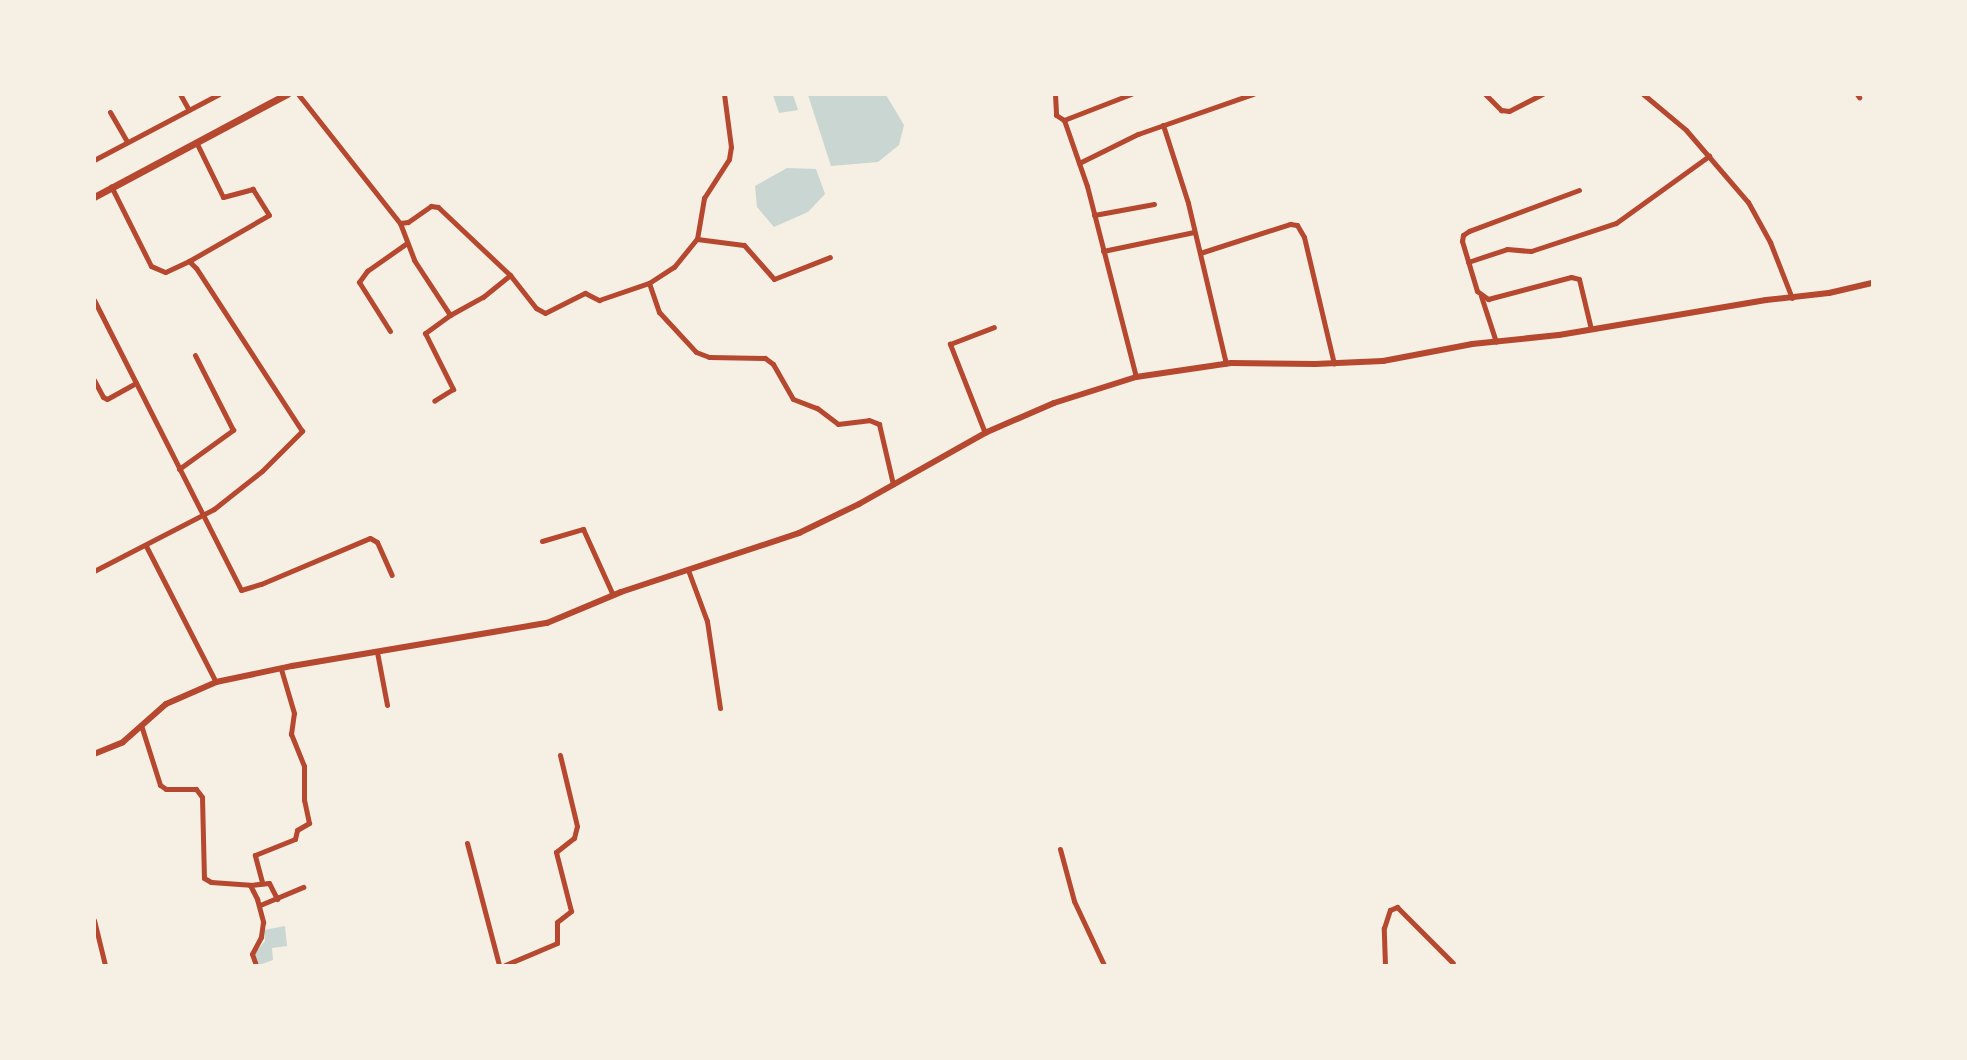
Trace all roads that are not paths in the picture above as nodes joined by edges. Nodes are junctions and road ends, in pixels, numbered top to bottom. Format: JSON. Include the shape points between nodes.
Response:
{"nodes":[{"id":1,"x":180,"y":94,"type":"edge"},
{"id":2,"x":219,"y":94,"type":"edge"},
{"id":3,"x":287,"y":94,"type":"edge"},
{"id":4,"x":298,"y":94,"type":"edge"},
{"id":5,"x":724,"y":94,"type":"edge"},
{"id":6,"x":1055,"y":94,"type":"edge"},
{"id":7,"x":1130,"y":94,"type":"edge"},
{"id":8,"x":1253,"y":94,"type":"edge"},
{"id":9,"x":1485,"y":94,"type":"edge"},
{"id":10,"x":1543,"y":94,"type":"edge"},
{"id":11,"x":1643,"y":94,"type":"edge"},
{"id":12,"x":189,"y":110,"type":"junction"},
{"id":13,"x":110,"y":112,"type":"dead end"},
{"id":14,"x":1064,"y":120,"type":"junction"},
{"id":15,"x":1163,"y":125,"type":"junction"},
{"id":16,"x":127,"y":142,"type":"junction"},
{"id":17,"x":197,"y":142,"type":"junction"},
{"id":18,"x":1709,"y":156,"type":"junction"},
{"id":19,"x":94,"y":160,"type":"edge"},
{"id":20,"x":1079,"y":163,"type":"junction"},
{"id":21,"x":111,"y":186,"type":"junction"},
{"id":22,"x":1579,"y":190,"type":"dead end"},
{"id":23,"x":94,"y":197,"type":"edge"},
{"id":24,"x":1154,"y":204,"type":"dead end"},
{"id":25,"x":1094,"y":215,"type":"junction"},
{"id":26,"x":400,"y":223,"type":"junction"},
{"id":27,"x":1194,"y":232,"type":"junction"},
{"id":28,"x":697,"y":239,"type":"junction"},
{"id":29,"x":407,"y":243,"type":"junction"},
{"id":30,"x":1103,"y":251,"type":"junction"},
{"id":31,"x":1200,"y":253,"type":"junction"},
{"id":32,"x":830,"y":257,"type":"dead end"},
{"id":33,"x":189,"y":261,"type":"junction"},
{"id":34,"x":1468,"y":262,"type":"junction"},
{"id":35,"x":510,"y":275,"type":"junction"},
{"id":36,"x":649,"y":283,"type":"junction"},
{"id":37,"x":1872,"y":283,"type":"edge"},
{"id":38,"x":1481,"y":296,"type":"junction"},
{"id":39,"x":1791,"y":298,"type":"junction"},
{"id":40,"x":94,"y":300,"type":"edge"},
{"id":41,"x":450,"y":315,"type":"junction"},
{"id":42,"x":994,"y":327,"type":"dead end"},
{"id":43,"x":1591,"y":329,"type":"junction"},
{"id":44,"x":390,"y":331,"type":"dead end"},
{"id":45,"x":1496,"y":342,"type":"junction"},
{"id":46,"x":195,"y":355,"type":"dead end"},
{"id":47,"x":1226,"y":364,"type":"junction"},
{"id":48,"x":1334,"y":364,"type":"junction"},
{"id":49,"x":1136,"y":377,"type":"junction"},
{"id":50,"x":94,"y":380,"type":"edge"},
{"id":51,"x":135,"y":383,"type":"junction"},
{"id":52,"x":434,"y":401,"type":"dead end"},
{"id":53,"x":985,"y":433,"type":"junction"},
{"id":54,"x":179,"y":469,"type":"junction"},
{"id":55,"x":893,"y":484,"type":"junction"},
{"id":56,"x":201,"y":516,"type":"junction"},
{"id":57,"x":542,"y":541,"type":"dead end"},
{"id":58,"x":146,"y":546,"type":"junction"},
{"id":59,"x":688,"y":570,"type":"junction"},
{"id":60,"x":94,"y":571,"type":"edge"},
{"id":61,"x":392,"y":575,"type":"dead end"},
{"id":62,"x":613,"y":595,"type":"junction"},
{"id":63,"x":377,"y":652,"type":"junction"},
{"id":64,"x":281,"y":669,"type":"junction"},
{"id":65,"x":216,"y":682,"type":"junction"},
{"id":66,"x":387,"y":705,"type":"dead end"},
{"id":67,"x":720,"y":708,"type":"dead end"},
{"id":68,"x":141,"y":725,"type":"junction"},
{"id":69,"x":94,"y":754,"type":"edge"},
{"id":70,"x":560,"y":755,"type":"dead end"},
{"id":71,"x":467,"y":843,"type":"dead end"},
{"id":72,"x":1060,"y":849,"type":"dead end"},
{"id":73,"x":262,"y":882,"type":"junction"},
{"id":74,"x":250,"y":885,"type":"junction"},
{"id":75,"x":303,"y":887,"type":"dead end"},
{"id":76,"x":277,"y":899,"type":"junction"},
{"id":77,"x":260,"y":905,"type":"junction"},
{"id":78,"x":94,"y":920,"type":"edge"},
{"id":79,"x":1454,"y":963,"type":"dead end"},
{"id":80,"x":105,"y":965,"type":"edge"},
{"id":81,"x":256,"y":965,"type":"edge"},
{"id":82,"x":499,"y":965,"type":"edge"},
{"id":83,"x":505,"y":965,"type":"edge"},
{"id":84,"x":1104,"y":965,"type":"edge"},
{"id":85,"x":1385,"y":965,"type":"edge"}],
"edges":[{"from":1,"to":12,"type":"street"},
{"from":2,"to":12,"type":"street"},
{"from":3,"to":17,"type":"main road"},
{"from":4,"to":26,"type":"street"},
{"from":5,"to":28,"type":"street","via":[[729,159],[704,198]]},
{"from":6,"to":14,"type":"street","via":[[1056,115]]},
{"from":7,"to":14,"type":"street"},
{"from":8,"to":15,"type":"street"},
{"from":9,"to":10,"type":"street","via":[[1501,110],[1509,111]]},
{"from":11,"to":18,"type":"street"},
{"from":12,"to":16,"type":"street"},
{"from":13,"to":16,"type":"street"},
{"from":14,"to":20,"type":"street"},
{"from":15,"to":20,"type":"street"},
{"from":15,"to":27,"type":"street"},
{"from":16,"to":19,"type":"street"},
{"from":17,"to":21,"type":"main road"},
{"from":17,"to":33,"type":"street","via":[[222,197],[253,189],[269,215]]},
{"from":18,"to":34,"type":"street","via":[[1616,223],[1531,251],[1507,249]]},
{"from":18,"to":39,"type":"street","via":[[1758,216]]},
{"from":20,"to":25,"type":"street"},
{"from":21,"to":23,"type":"main road"},
{"from":21,"to":33,"type":"street","via":[[151,266],[165,272]]},
{"from":22,"to":34,"type":"street","via":[[1469,231],[1462,241]]},
{"from":24,"to":25,"type":"street"},
{"from":25,"to":30,"type":"street"},
{"from":26,"to":29,"type":"street"},
{"from":26,"to":35,"type":"street","via":[[431,206],[438,207]]},
{"from":27,"to":30,"type":"street"},
{"from":27,"to":31,"type":"street"},
{"from":28,"to":32,"type":"street","via":[[744,245],[774,279]]},
{"from":28,"to":36,"type":"street","via":[[674,267]]},
{"from":29,"to":41,"type":"street"},
{"from":29,"to":44,"type":"street","via":[[359,282]]},
{"from":30,"to":49,"type":"street"},
{"from":31,"to":47,"type":"street"},
{"from":31,"to":48,"type":"street","via":[[1297,225],[1304,237]]},
{"from":33,"to":56,"type":"street","via":[[302,431],[262,471]]},
{"from":34,"to":38,"type":"street"},
{"from":35,"to":36,"type":"street","via":[[541,313],[585,293],[599,300]]},
{"from":35,"to":41,"type":"street","via":[[483,298]]},
{"from":36,"to":55,"type":"street","via":[[659,312],[696,352],[709,357],[765,358],[793,399],[817,408],[838,424],[869,420],[879,424]]},
{"from":37,"to":39,"type":"street"},
{"from":38,"to":43,"type":"street","via":[[1493,299],[1576,277]]},
{"from":38,"to":45,"type":"street"},
{"from":39,"to":43,"type":"street"},
{"from":40,"to":51,"type":"street"},
{"from":41,"to":52,"type":"street","via":[[425,333],[453,389]]},
{"from":42,"to":53,"type":"street","via":[[950,344]]},
{"from":43,"to":45,"type":"street"},
{"from":45,"to":48,"type":"street"},
{"from":46,"to":54,"type":"street","via":[[233,430]]},
{"from":47,"to":48,"type":"street"},
{"from":47,"to":49,"type":"street"},
{"from":49,"to":53,"type":"street","via":[[1054,403]]},
{"from":50,"to":51,"type":"street","via":[[105,399]]},
{"from":51,"to":54,"type":"street"},
{"from":53,"to":55,"type":"street"},
{"from":54,"to":56,"type":"street"},
{"from":55,"to":59,"type":"street","via":[[822,523]]},
{"from":56,"to":58,"type":"street"},
{"from":56,"to":61,"type":"street","via":[[241,590],[370,538],[377,541]]},
{"from":57,"to":62,"type":"street","via":[[583,529]]},
{"from":58,"to":60,"type":"street"},
{"from":58,"to":65,"type":"street"},
{"from":59,"to":62,"type":"street"},
{"from":59,"to":67,"type":"street","via":[[707,621]]},
{"from":62,"to":63,"type":"street","via":[[547,623]]},
{"from":63,"to":64,"type":"street"},
{"from":63,"to":66,"type":"street"},
{"from":64,"to":65,"type":"street"},
{"from":64,"to":73,"type":"street","via":[[294,713],[291,734],[304,766],[309,822],[292,840],[255,855]]},
{"from":65,"to":68,"type":"street","via":[[175,699]]},
{"from":68,"to":69,"type":"street","via":[[123,743]]},
{"from":68,"to":74,"type":"street","via":[[160,785],[201,793],[204,878]]},
{"from":70,"to":83,"type":"street","via":[[577,826],[574,838],[556,852],[571,911],[556,922],[557,943]]},
{"from":71,"to":82,"type":"street"},
{"from":72,"to":84,"type":"street","via":[[1074,901]]},
{"from":73,"to":74,"type":"street"},
{"from":73,"to":76,"type":"street","via":[[271,884]]},
{"from":74,"to":77,"type":"street"},
{"from":75,"to":76,"type":"street"},
{"from":76,"to":77,"type":"street"},
{"from":77,"to":81,"type":"street","via":[[261,937],[252,954]]},
{"from":78,"to":80,"type":"street"},
{"from":79,"to":85,"type":"street","via":[[1397,906],[1390,910],[1384,928]]}]}
